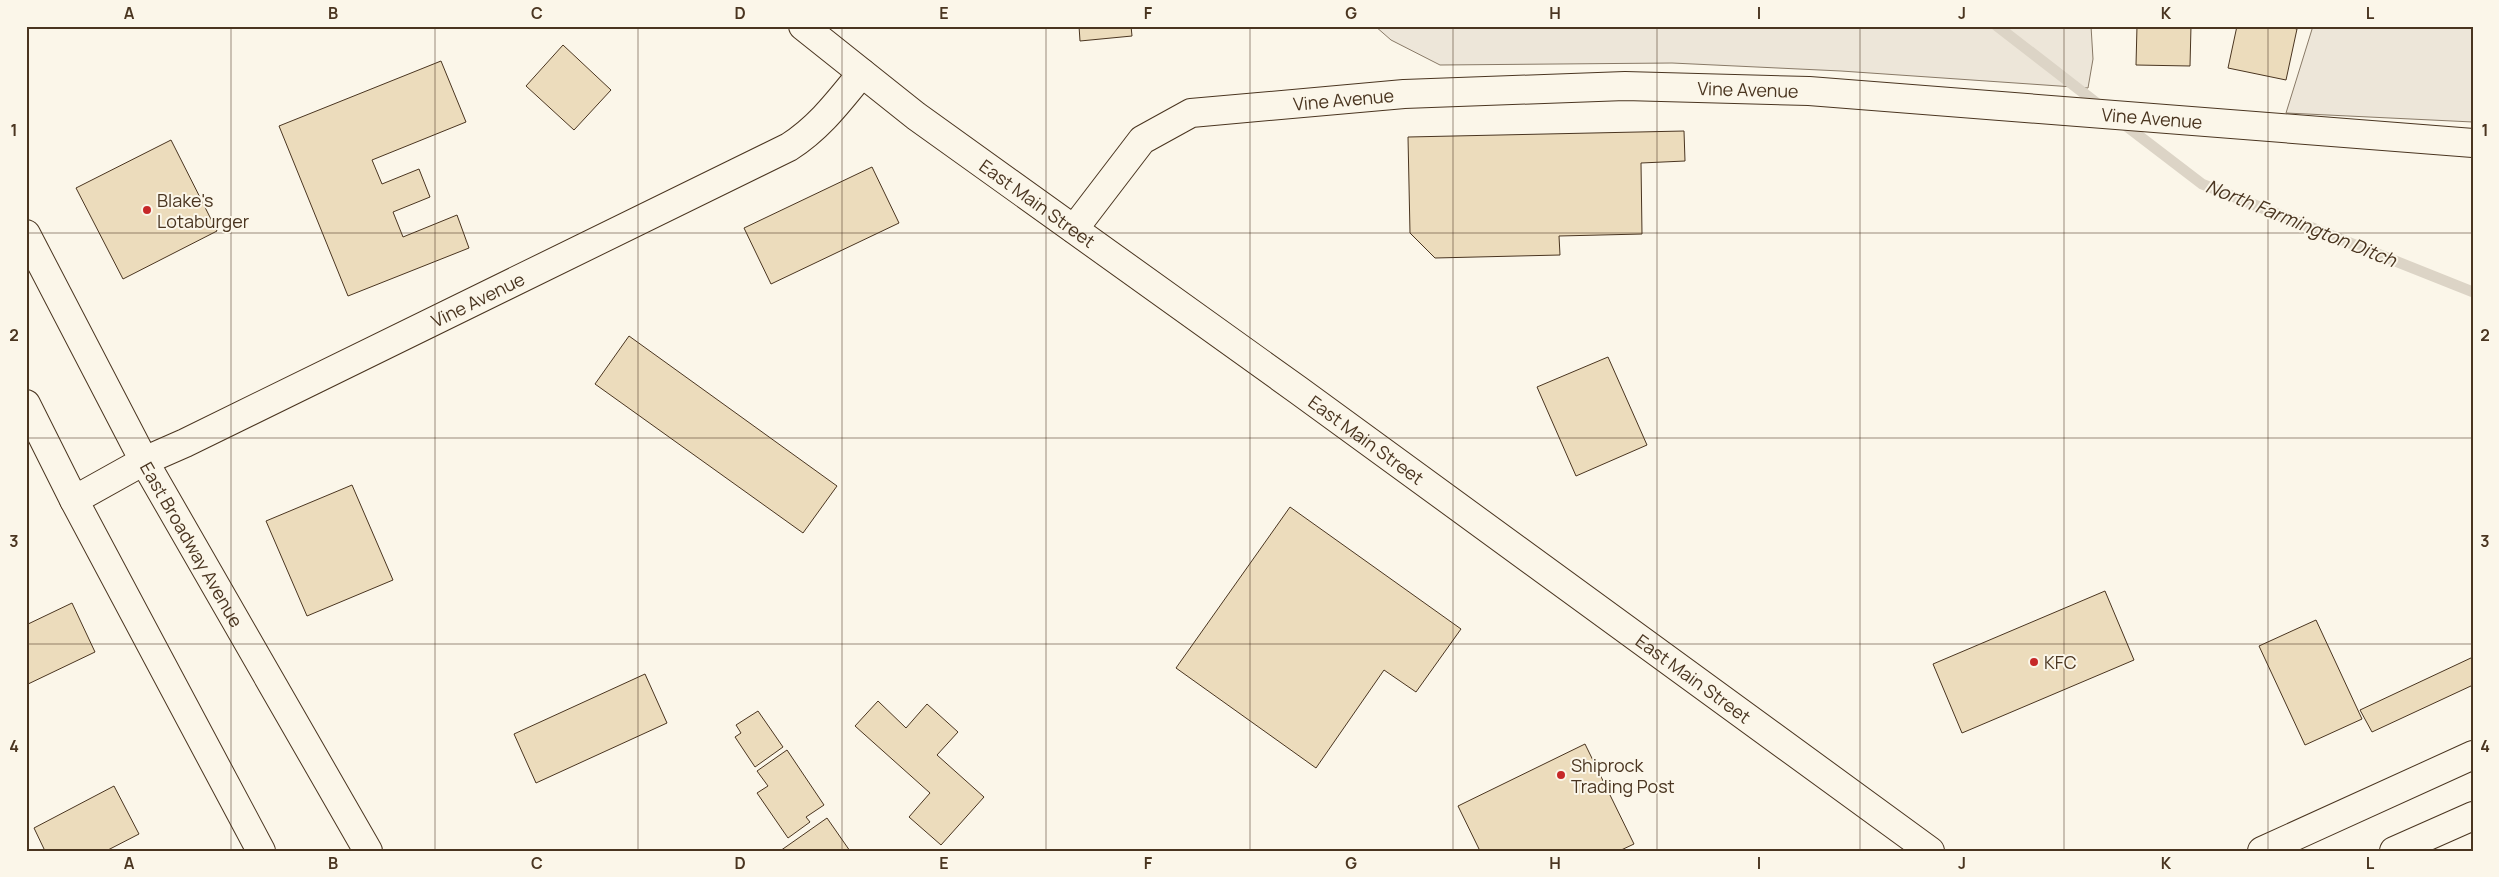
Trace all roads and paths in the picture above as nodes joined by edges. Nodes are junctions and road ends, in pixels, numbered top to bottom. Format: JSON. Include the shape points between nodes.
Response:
{"nodes":[{"id":1,"x":803,"y":26,"type":"edge"},
{"id":2,"x":862,"y":73,"type":"junction"},
{"id":3,"x":2473,"y":143,"type":"edge"},
{"id":4,"x":1074,"y":229,"type":"junction"},
{"id":5,"x":26,"y":234,"type":"edge"},
{"id":6,"x":26,"y":404,"type":"edge"},
{"id":7,"x":144,"y":461,"type":"junction"},
{"id":8,"x":74,"y":500,"type":"junction"},
{"id":9,"x":2473,"y":755,"type":"edge"},
{"id":10,"x":2473,"y":816,"type":"edge"},
{"id":11,"x":261,"y":851,"type":"edge"},
{"id":12,"x":368,"y":851,"type":"edge"},
{"id":13,"x":1930,"y":851,"type":"edge"},
{"id":14,"x":2262,"y":851,"type":"edge"},
{"id":15,"x":2394,"y":851,"type":"edge"}],
"edges":[{"from":1,"to":2,"type":"main road","name":"East Main Street"},
{"from":2,"to":4,"type":"main road","name":"East Main Street","via":[[916,116]]},
{"from":2,"to":7,"type":"main road","name":"Vine Avenue","via":[[823,121],[789,147]]},
{"from":3,"to":4,"type":"main road","name":"Vine Avenue","via":[[1809,91],[1625,86],[1404,94],[1191,113],[1142,140]]},
{"from":4,"to":13,"type":"main road","name":"East Main Street"},
{"from":5,"to":7,"type":"main road","name":"East Broadway Avenue"},
{"from":6,"to":8,"type":"main road"},
{"from":7,"to":8,"type":"main road","name":"Vine Avenue"},
{"from":7,"to":12,"type":"main road","name":"East Broadway Avenue"},
{"from":8,"to":11,"type":"main road"},
{"from":9,"to":14,"type":"main road"},
{"from":10,"to":15,"type":"main road"}]}
